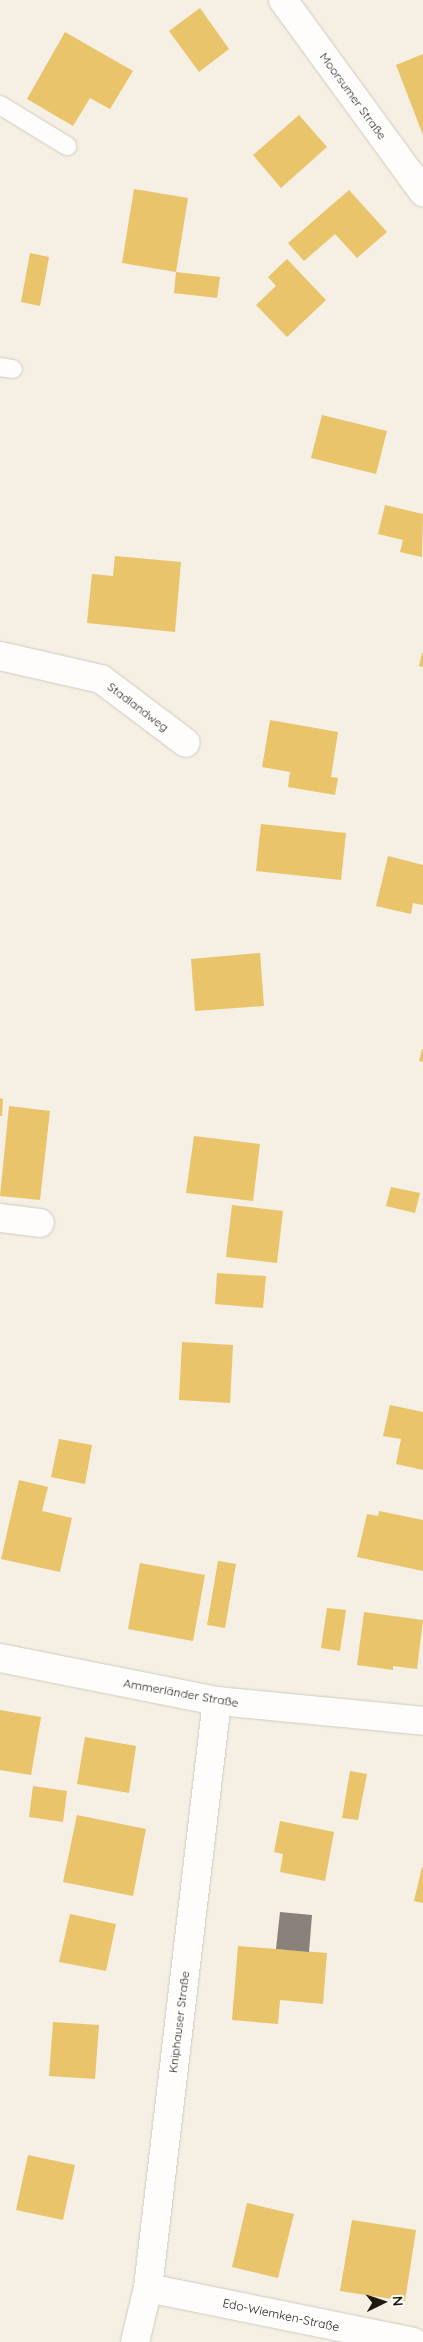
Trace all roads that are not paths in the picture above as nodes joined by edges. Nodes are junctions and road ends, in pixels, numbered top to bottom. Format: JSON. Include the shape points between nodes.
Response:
{"nodes":[{"id":1,"x":283,"y":0,"type":"edge"},
{"id":2,"x":0,"y":105,"type":"edge"},
{"id":3,"x":67,"y":146,"type":"dead end"},
{"id":4,"x":423,"y":192,"type":"edge"},
{"id":5,"x":0,"y":656,"type":"edge"},
{"id":6,"x":186,"y":743,"type":"dead end"},
{"id":7,"x":0,"y":1218,"type":"edge"},
{"id":8,"x":40,"y":1223,"type":"dead end"},
{"id":9,"x":0,"y":1658,"type":"edge"},
{"id":10,"x":217,"y":1701,"type":"junction"},
{"id":11,"x":423,"y":1721,"type":"edge"},
{"id":12,"x":148,"y":2288,"type":"junction"},
{"id":13,"x":135,"y":2342,"type":"edge"},
{"id":14,"x":413,"y":2342,"type":"edge"}],
"edges":[{"from":1,"to":4,"type":"street","name":"Moorsumer Straße"},
{"from":2,"to":3,"type":"lane"},
{"from":5,"to":6,"type":"street","name":"Stadlandweg","via":[[101,679]]},
{"from":7,"to":8,"type":"street"},
{"from":9,"to":10,"type":"street","name":"Ammerländer Straße"},
{"from":10,"to":11,"type":"street","name":"Ammerländer Straße"},
{"from":10,"to":12,"type":"street","name":"Kniphauser Straße"},
{"from":12,"to":13,"type":"street","name":"Kniphauser Straße"},
{"from":12,"to":14,"type":"street","name":"Edo-Wiemken-Straße"}]}
